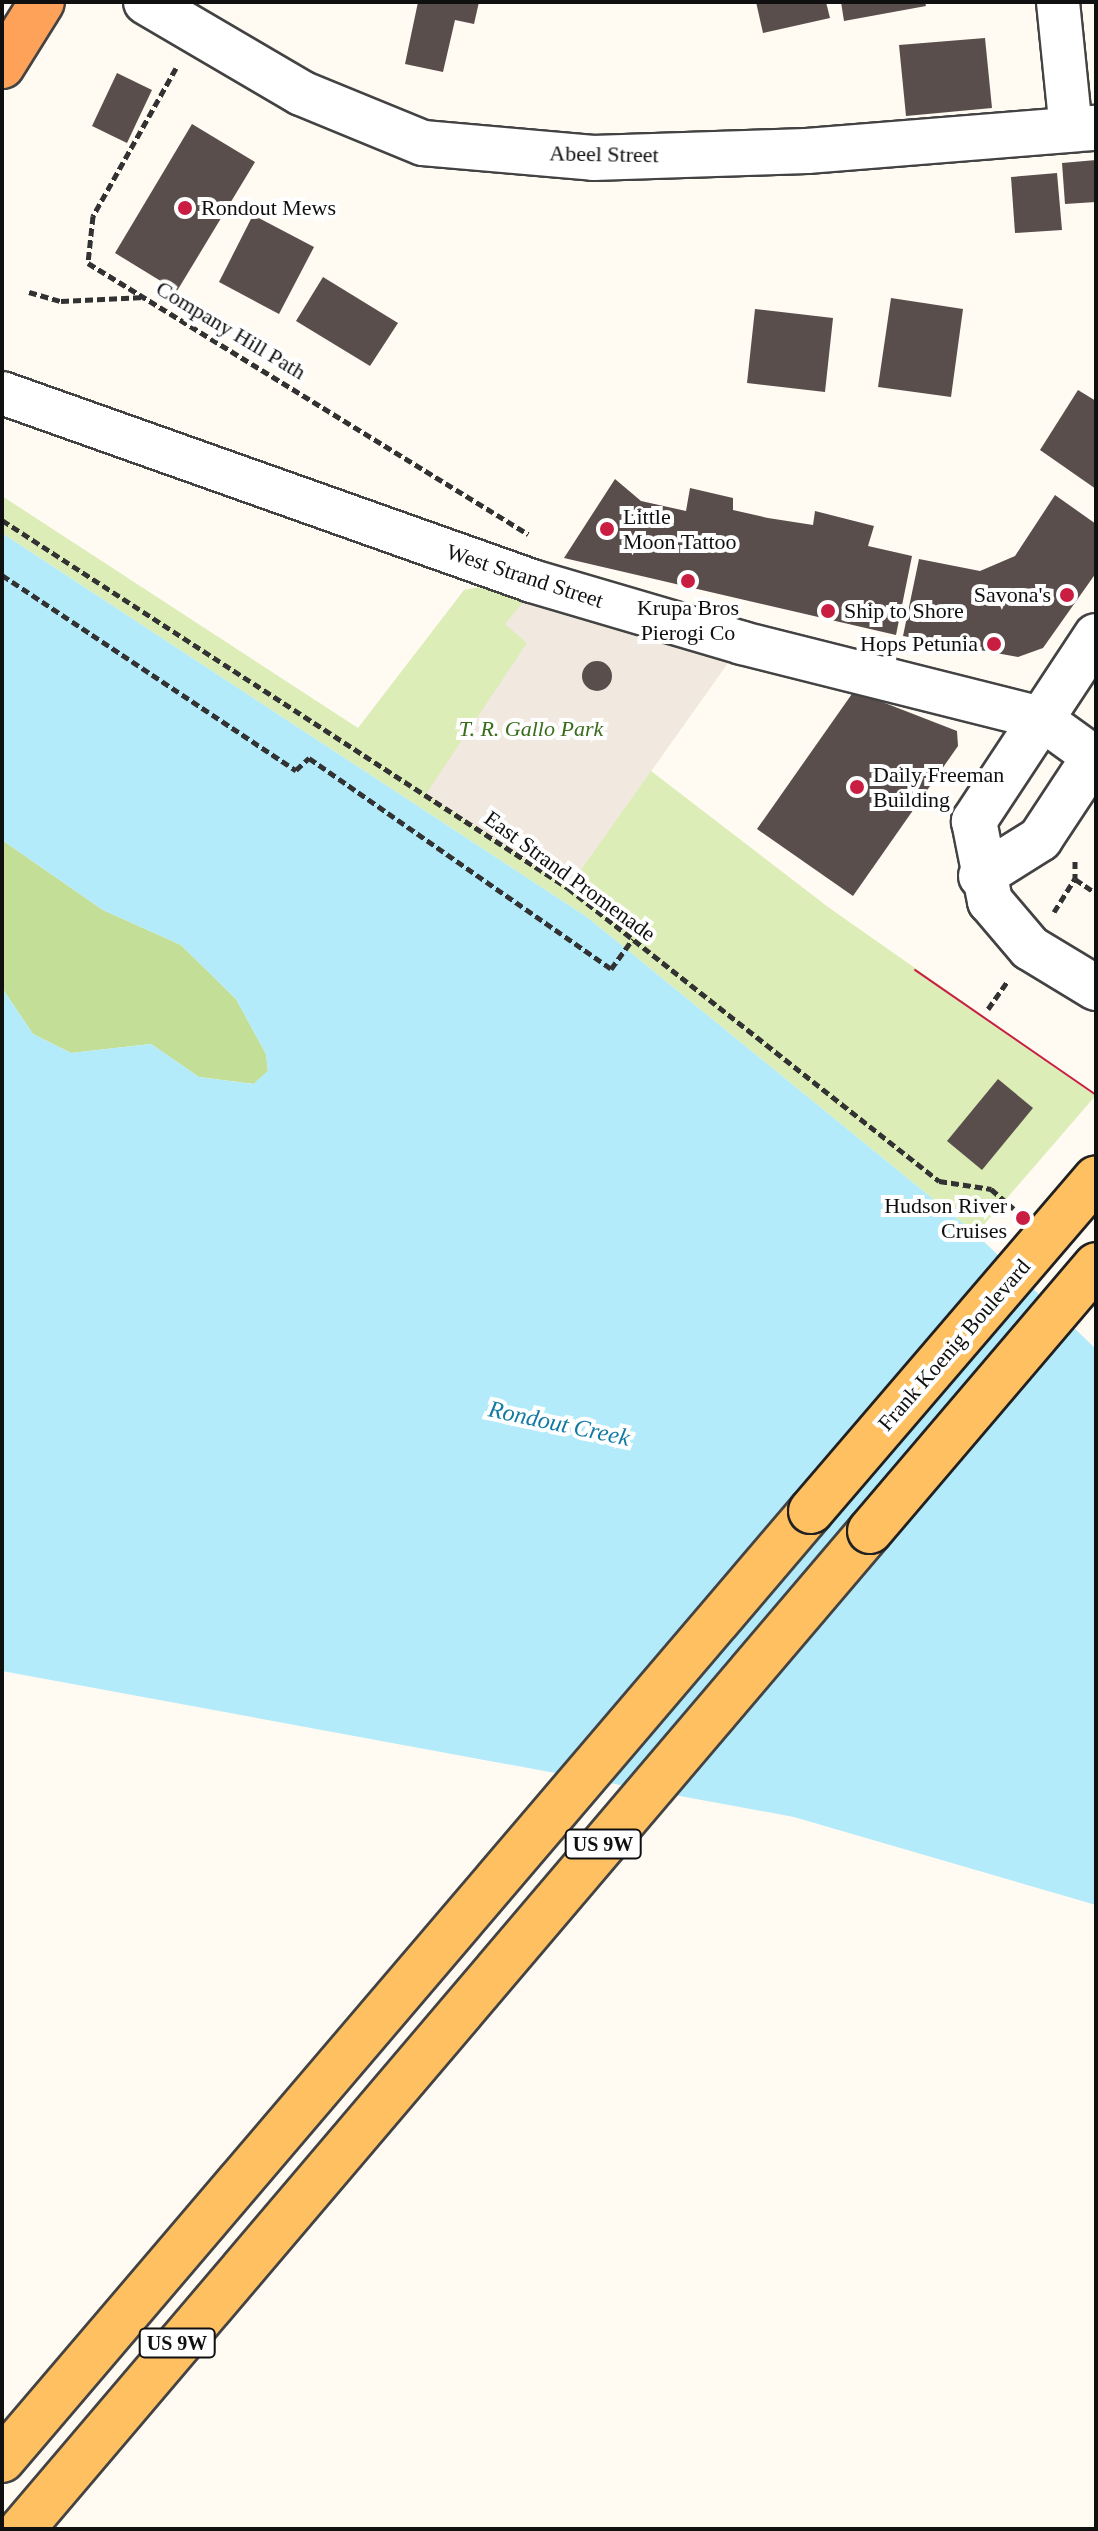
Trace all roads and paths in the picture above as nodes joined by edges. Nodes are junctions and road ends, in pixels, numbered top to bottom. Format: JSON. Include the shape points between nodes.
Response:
{"nodes":[{"id":1,"x":42,"y":2,"type":"edge"},
{"id":2,"x":146,"y":2,"type":"edge"},
{"id":3,"x":1058,"y":2,"type":"edge"},
{"id":4,"x":196,"y":31,"type":"junction"},
{"id":5,"x":10,"y":55,"type":"edge"},
{"id":6,"x":1084,"y":129,"type":"edge"},
{"id":7,"x":29,"y":292,"type":"dead end"},
{"id":8,"x":146,"y":297,"type":"junction"},
{"id":9,"x":2,"y":393,"type":"edge"},
{"id":10,"x":2,"y":520,"type":"edge"},
{"id":11,"x":2,"y":575,"type":"edge"},
{"id":12,"x":532,"y":581,"type":"junction"},
{"id":13,"x":1096,"y":636,"type":"edge"},
{"id":14,"x":1040,"y":718,"type":"junction"},
{"id":15,"x":1095,"y":755,"type":"edge"},
{"id":16,"x":1075,"y":851,"type":"dead end"},
{"id":17,"x":981,"y":876,"type":"junction"},
{"id":18,"x":1096,"y":893,"type":"edge"},
{"id":19,"x":633,"y":939,"type":"junction"},
{"id":20,"x":1096,"y":988,"type":"edge"},
{"id":21,"x":1096,"y":1178,"type":"edge"},
{"id":22,"x":1026,"y":1220,"type":"dead end"},
{"id":23,"x":1096,"y":1265,"type":"edge"},
{"id":24,"x":2,"y":2460,"type":"edge"},
{"id":25,"x":22,"y":2529,"type":"edge"}],
"edges":[{"from":1,"to":5,"type":"highway"},
{"from":2,"to":4,"type":"street","name":"Abeel Street"},
{"from":3,"to":6,"type":"street"},
{"from":4,"to":6,"type":"street","name":"Abeel Street","via":[[301,93],[423,143],[593,158],[807,151]]},
{"from":4,"to":8,"type":"path","name":"Company Hill Path","via":[[93,216],[88,263]]},
{"from":7,"to":8,"type":"path","via":[[61,301]]},
{"from":8,"to":12,"type":"path","name":"Company Hill Path","via":[[542,543]]},
{"from":9,"to":12,"type":"street","name":"West Strand Street"},
{"from":10,"to":19,"type":"path","name":"East Strand Promenade","via":[[555,879]]},
{"from":11,"to":19,"type":"path","via":[[296,770],[309,758],[611,969]]},
{"from":12,"to":14,"type":"street","name":"West Strand Street","via":[[742,643]]},
{"from":13,"to":14,"type":"street"},
{"from":14,"to":15,"type":"street","name":"West Strand Street"},
{"from":14,"to":17,"type":"street","via":[[977,809]]},
{"from":15,"to":17,"type":"street","via":[[1040,839]]},
{"from":16,"to":18,"type":"path","via":[[1075,879]]},
{"from":17,"to":20,"type":"street","via":[[990,901],[1030,948]]},
{"from":19,"to":22,"type":"path","name":"East Strand Promenade","via":[[939,1181],[991,1189]]},
{"from":21,"to":24,"type":"main road","name":"Frank Koenig Boulevard","number":"US 9W","bridge":true},
{"from":23,"to":25,"type":"main road","number":"US 9W","bridge":true}]}
